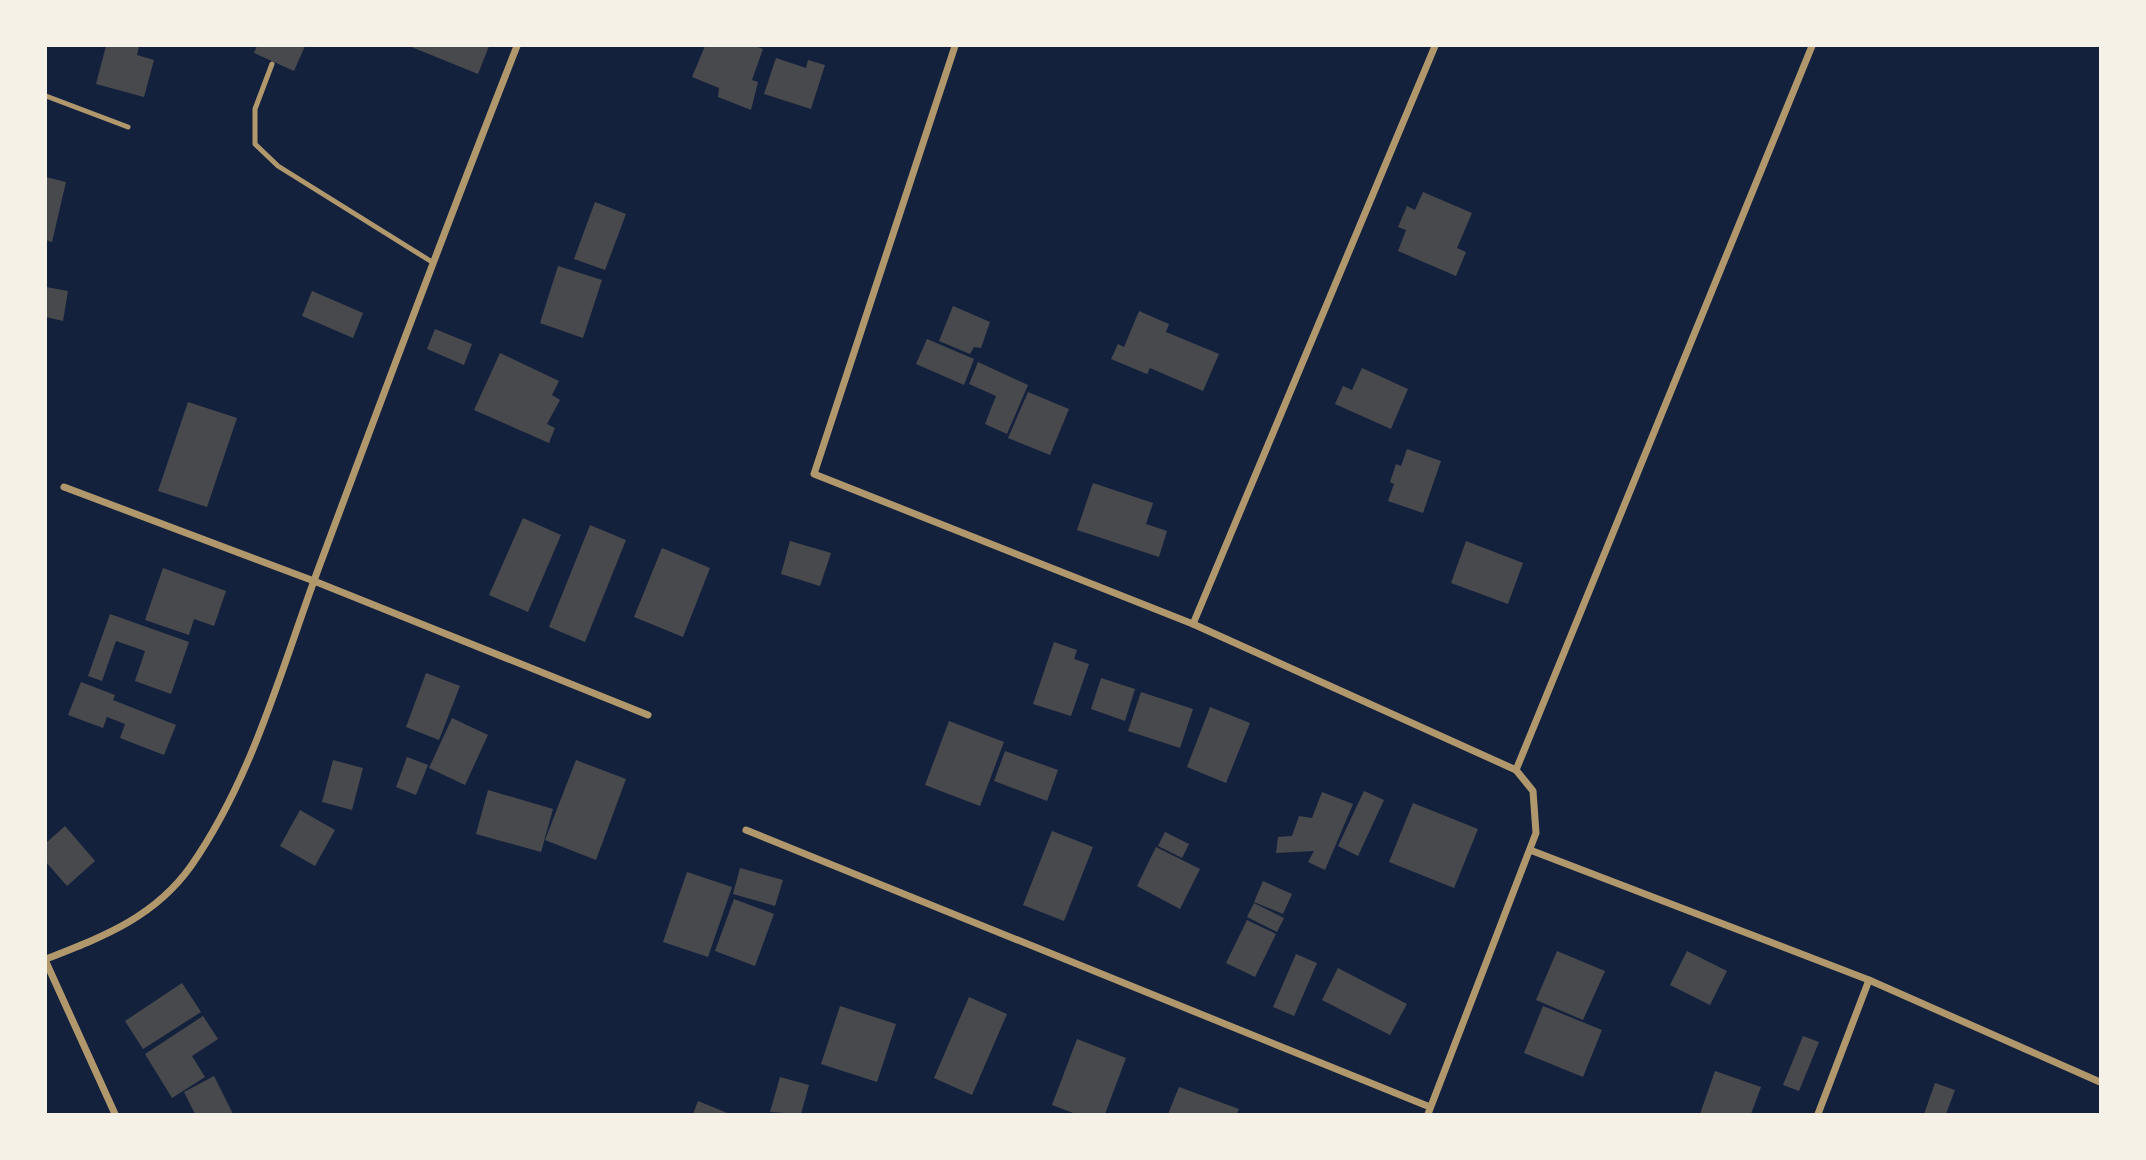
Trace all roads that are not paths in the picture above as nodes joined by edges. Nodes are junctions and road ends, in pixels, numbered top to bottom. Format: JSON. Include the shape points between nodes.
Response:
{"nodes":[{"id":1,"x":517,"y":46,"type":"edge"},
{"id":2,"x":955,"y":46,"type":"edge"},
{"id":3,"x":1434,"y":46,"type":"edge"},
{"id":4,"x":1812,"y":46,"type":"edge"},
{"id":5,"x":272,"y":64,"type":"dead end"},
{"id":6,"x":46,"y":96,"type":"edge"},
{"id":7,"x":128,"y":127,"type":"dead end"},
{"id":8,"x":432,"y":262,"type":"junction"},
{"id":9,"x":64,"y":486,"type":"dead end"},
{"id":10,"x":314,"y":581,"type":"junction"},
{"id":11,"x":1193,"y":624,"type":"junction"},
{"id":12,"x":648,"y":715,"type":"dead end"},
{"id":13,"x":1516,"y":770,"type":"junction"},
{"id":14,"x":746,"y":830,"type":"dead end"},
{"id":15,"x":1530,"y":850,"type":"junction"},
{"id":16,"x":46,"y":961,"type":"edge"},
{"id":17,"x":1869,"y":980,"type":"junction"},
{"id":18,"x":2101,"y":1082,"type":"edge"},
{"id":19,"x":1429,"y":1111,"type":"edge"},
{"id":20,"x":115,"y":1115,"type":"edge"},
{"id":21,"x":1818,"y":1115,"type":"edge"}],
"edges":[{"from":1,"to":8,"type":"street"},
{"from":2,"to":11,"type":"street","via":[[814,474]]},
{"from":3,"to":11,"type":"street"},
{"from":4,"to":13,"type":"street"},
{"from":5,"to":8,"type":"lane","via":[[255,109],[255,144],[288,172]]},
{"from":6,"to":7,"type":"lane"},
{"from":8,"to":10,"type":"street"},
{"from":9,"to":10,"type":"street"},
{"from":10,"to":12,"type":"street"},
{"from":10,"to":16,"type":"street","via":[[250,761],[190,867],[144,914],[116,932]]},
{"from":11,"to":13,"type":"street"},
{"from":13,"to":15,"type":"street","via":[[1533,791],[1536,833]]},
{"from":14,"to":19,"type":"street"},
{"from":15,"to":17,"type":"street"},
{"from":15,"to":19,"type":"street"},
{"from":16,"to":20,"type":"street"},
{"from":17,"to":18,"type":"street"},
{"from":17,"to":21,"type":"street"}]}
